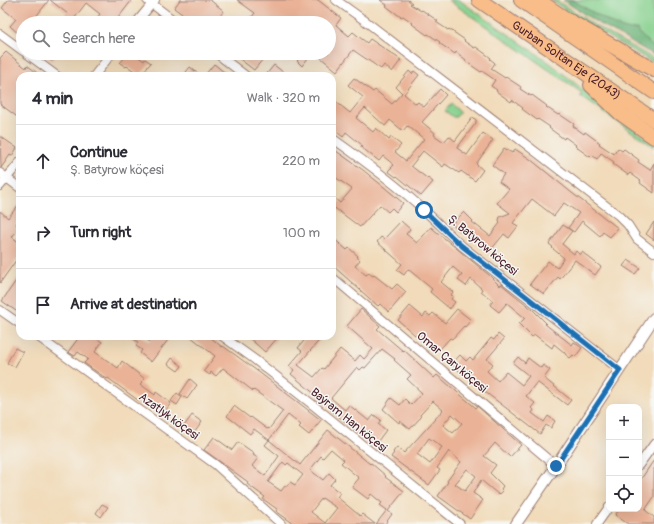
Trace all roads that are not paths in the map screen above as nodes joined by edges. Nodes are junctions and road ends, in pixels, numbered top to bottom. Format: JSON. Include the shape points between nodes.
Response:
{"nodes":[{"id":1,"x":336,"y":0,"type":"edge"},
{"id":2,"x":479,"y":0,"type":"edge"},
{"id":3,"x":521,"y":0,"type":"edge"},
{"id":4,"x":534,"y":0,"type":"edge"},
{"id":5,"x":538,"y":0,"type":"edge"},
{"id":6,"x":151,"y":1,"type":"edge"},
{"id":7,"x":141,"y":16,"type":"edge"},
{"id":8,"x":169,"y":16,"type":"edge"},
{"id":9,"x":0,"y":34,"type":"edge"},
{"id":10,"x":16,"y":46,"type":"edge"},
{"id":11,"x":587,"y":46,"type":"junction"},
{"id":12,"x":564,"y":58,"type":"junction"},
{"id":13,"x":35,"y":60,"type":"edge"},
{"id":14,"x":107,"y":60,"type":"edge"},
{"id":15,"x":225,"y":60,"type":"edge"},
{"id":16,"x":654,"y":70,"type":"edge"},
{"id":17,"x":52,"y":72,"type":"edge"},
{"id":18,"x":97,"y":72,"type":"edge"},
{"id":19,"x":241,"y":72,"type":"edge"},
{"id":20,"x":654,"y":92,"type":"edge"},
{"id":21,"x":654,"y":120,"type":"edge"},
{"id":22,"x":654,"y":137,"type":"edge"},
{"id":23,"x":336,"y":141,"type":"edge"},
{"id":24,"x":16,"y":165,"type":"edge"},
{"id":25,"x":3,"y":175,"type":"edge"},
{"id":26,"x":16,"y":185,"type":"edge"},
{"id":27,"x":0,"y":186,"type":"edge"},
{"id":28,"x":654,"y":252,"type":"edge"},
{"id":29,"x":336,"y":280,"type":"edge"},
{"id":30,"x":0,"y":310,"type":"edge"},
{"id":31,"x":654,"y":318,"type":"edge"},
{"id":32,"x":16,"y":321,"type":"edge"},
{"id":33,"x":42,"y":340,"type":"edge"},
{"id":34,"x":228,"y":340,"type":"edge"},
{"id":35,"x":620,"y":370,"type":"junction"},
{"id":36,"x":654,"y":444,"type":"edge"},
{"id":37,"x":642,"y":461,"type":"edge"},
{"id":38,"x":556,"y":466,"type":"junction"},
{"id":39,"x":606,"y":511,"type":"edge"},
{"id":40,"x":281,"y":524,"type":"edge"},
{"id":41,"x":460,"y":524,"type":"edge"},
{"id":42,"x":516,"y":524,"type":"edge"},
{"id":43,"x":597,"y":524,"type":"edge"}],
"edges":[{"from":1,"to":28,"type":"street","via":[[618,215],[637,238]]},
{"from":2,"to":12,"type":"highway","name":"Gurban Soltan Eje (2043)"},
{"from":3,"to":11,"type":"highway","name":"Gurban Soltan Eje (2043)"},
{"from":4,"to":11,"type":"highway"},
{"from":5,"to":16,"type":"highway","via":[[572,23]]},
{"from":6,"to":7,"type":"street"},
{"from":6,"to":8,"type":"street"},
{"from":9,"to":10,"type":"street"},
{"from":11,"to":20,"type":"highway","name":"Gurban Soltan Eje (2043)"},
{"from":12,"to":21,"type":"highway","name":"Gurban Soltan Eje (2043)"},
{"from":12,"to":22,"type":"highway","via":[[620,113]]},
{"from":13,"to":17,"type":"street"},
{"from":14,"to":18,"type":"street"},
{"from":15,"to":19,"type":"street"},
{"from":23,"to":35,"type":"street","name":"Ş. Batyrow köçesi","via":[[388,179],[462,246]]},
{"from":24,"to":25,"type":"street"},
{"from":25,"to":26,"type":"street"},
{"from":25,"to":27,"type":"street"},
{"from":29,"to":38,"type":"street","name":"Omar Çary köçesi"},
{"from":30,"to":32,"type":"street"},
{"from":31,"to":35,"type":"street"},
{"from":33,"to":40,"type":"street","name":"Azatlyk köçesi","via":[[216,465]]},
{"from":34,"to":41,"type":"street","name":"Baýram Han köçesi"},
{"from":35,"to":38,"type":"street"},
{"from":36,"to":37,"type":"street"},
{"from":38,"to":42,"type":"street"},
{"from":39,"to":43,"type":"street"}]}
